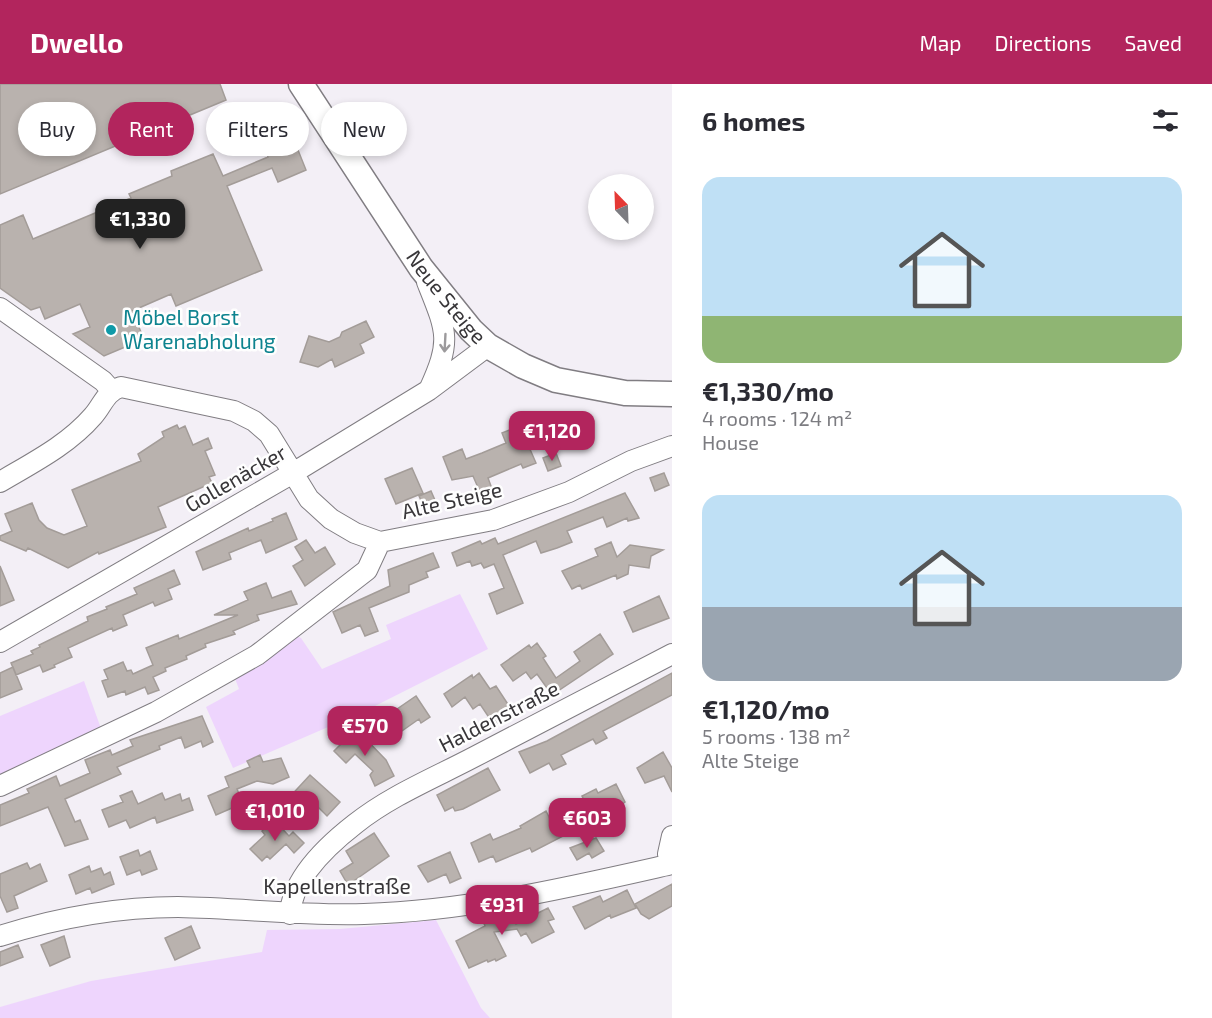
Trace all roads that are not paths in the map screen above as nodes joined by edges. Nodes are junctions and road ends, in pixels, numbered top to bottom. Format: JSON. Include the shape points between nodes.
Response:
{"nodes":[{"id":1,"x":300,"y":84,"type":"edge"},
{"id":2,"x":421,"y":268,"type":"junction"},
{"id":3,"x":0,"y":308,"type":"edge"},
{"id":4,"x":488,"y":346,"type":"junction"},
{"id":5,"x":111,"y":390,"type":"junction"},
{"id":6,"x":429,"y":390,"type":"junction"},
{"id":7,"x":672,"y":394,"type":"edge"},
{"id":8,"x":672,"y":446,"type":"edge"},
{"id":9,"x":293,"y":473,"type":"junction"},
{"id":10,"x":0,"y":482,"type":"edge"},
{"id":11,"x":380,"y":542,"type":"junction"},
{"id":12,"x":0,"y":642,"type":"edge"},
{"id":13,"x":672,"y":654,"type":"edge"},
{"id":14,"x":0,"y":786,"type":"edge"},
{"id":15,"x":672,"y":836,"type":"edge"},
{"id":16,"x":671,"y":864,"type":"edge"},
{"id":17,"x":290,"y":914,"type":"junction"},
{"id":18,"x":0,"y":936,"type":"edge"}],
"edges":[{"from":1,"to":2,"type":"main road","name":"Neue Steige"},
{"from":2,"to":4,"type":"main road","name":"Neue Steige"},
{"from":2,"to":6,"type":"street","one_way":true,"via":[[446,338],[443,360]]},
{"from":3,"to":5,"type":"street"},
{"from":4,"to":6,"type":"street","name":"Gollenäcker"},
{"from":4,"to":7,"type":"main road","name":"Neue Steige","via":[[556,380],[626,393]]},
{"from":5,"to":9,"type":"street","name":"Alte Steige","via":[[129,387],[234,411],[254,421],[269,435]]},
{"from":5,"to":10,"type":"street","via":[[94,415],[72,436]]},
{"from":6,"to":9,"type":"street","name":"Gollenäcker"},
{"from":8,"to":11,"type":"street","name":"Alte Steige","via":[[631,460],[569,492],[493,520]]},
{"from":9,"to":11,"type":"street","name":"Alte Steige","via":[[309,499],[331,519]]},
{"from":9,"to":12,"type":"street","name":"Gollenäcker"},
{"from":11,"to":14,"type":"street","via":[[367,570],[257,655],[156,712]]},
{"from":13,"to":17,"type":"street","name":"Haldenstraße","via":[[416,787],[356,823],[312,866],[296,892]]},
{"from":15,"to":16,"type":"street","via":[[668,854]]},
{"from":16,"to":17,"type":"street","name":"Kapellenstraße","via":[[484,904],[364,914]]},
{"from":17,"to":18,"type":"street","name":"Kapellenstraße","via":[[152,908],[83,915]]}]}
